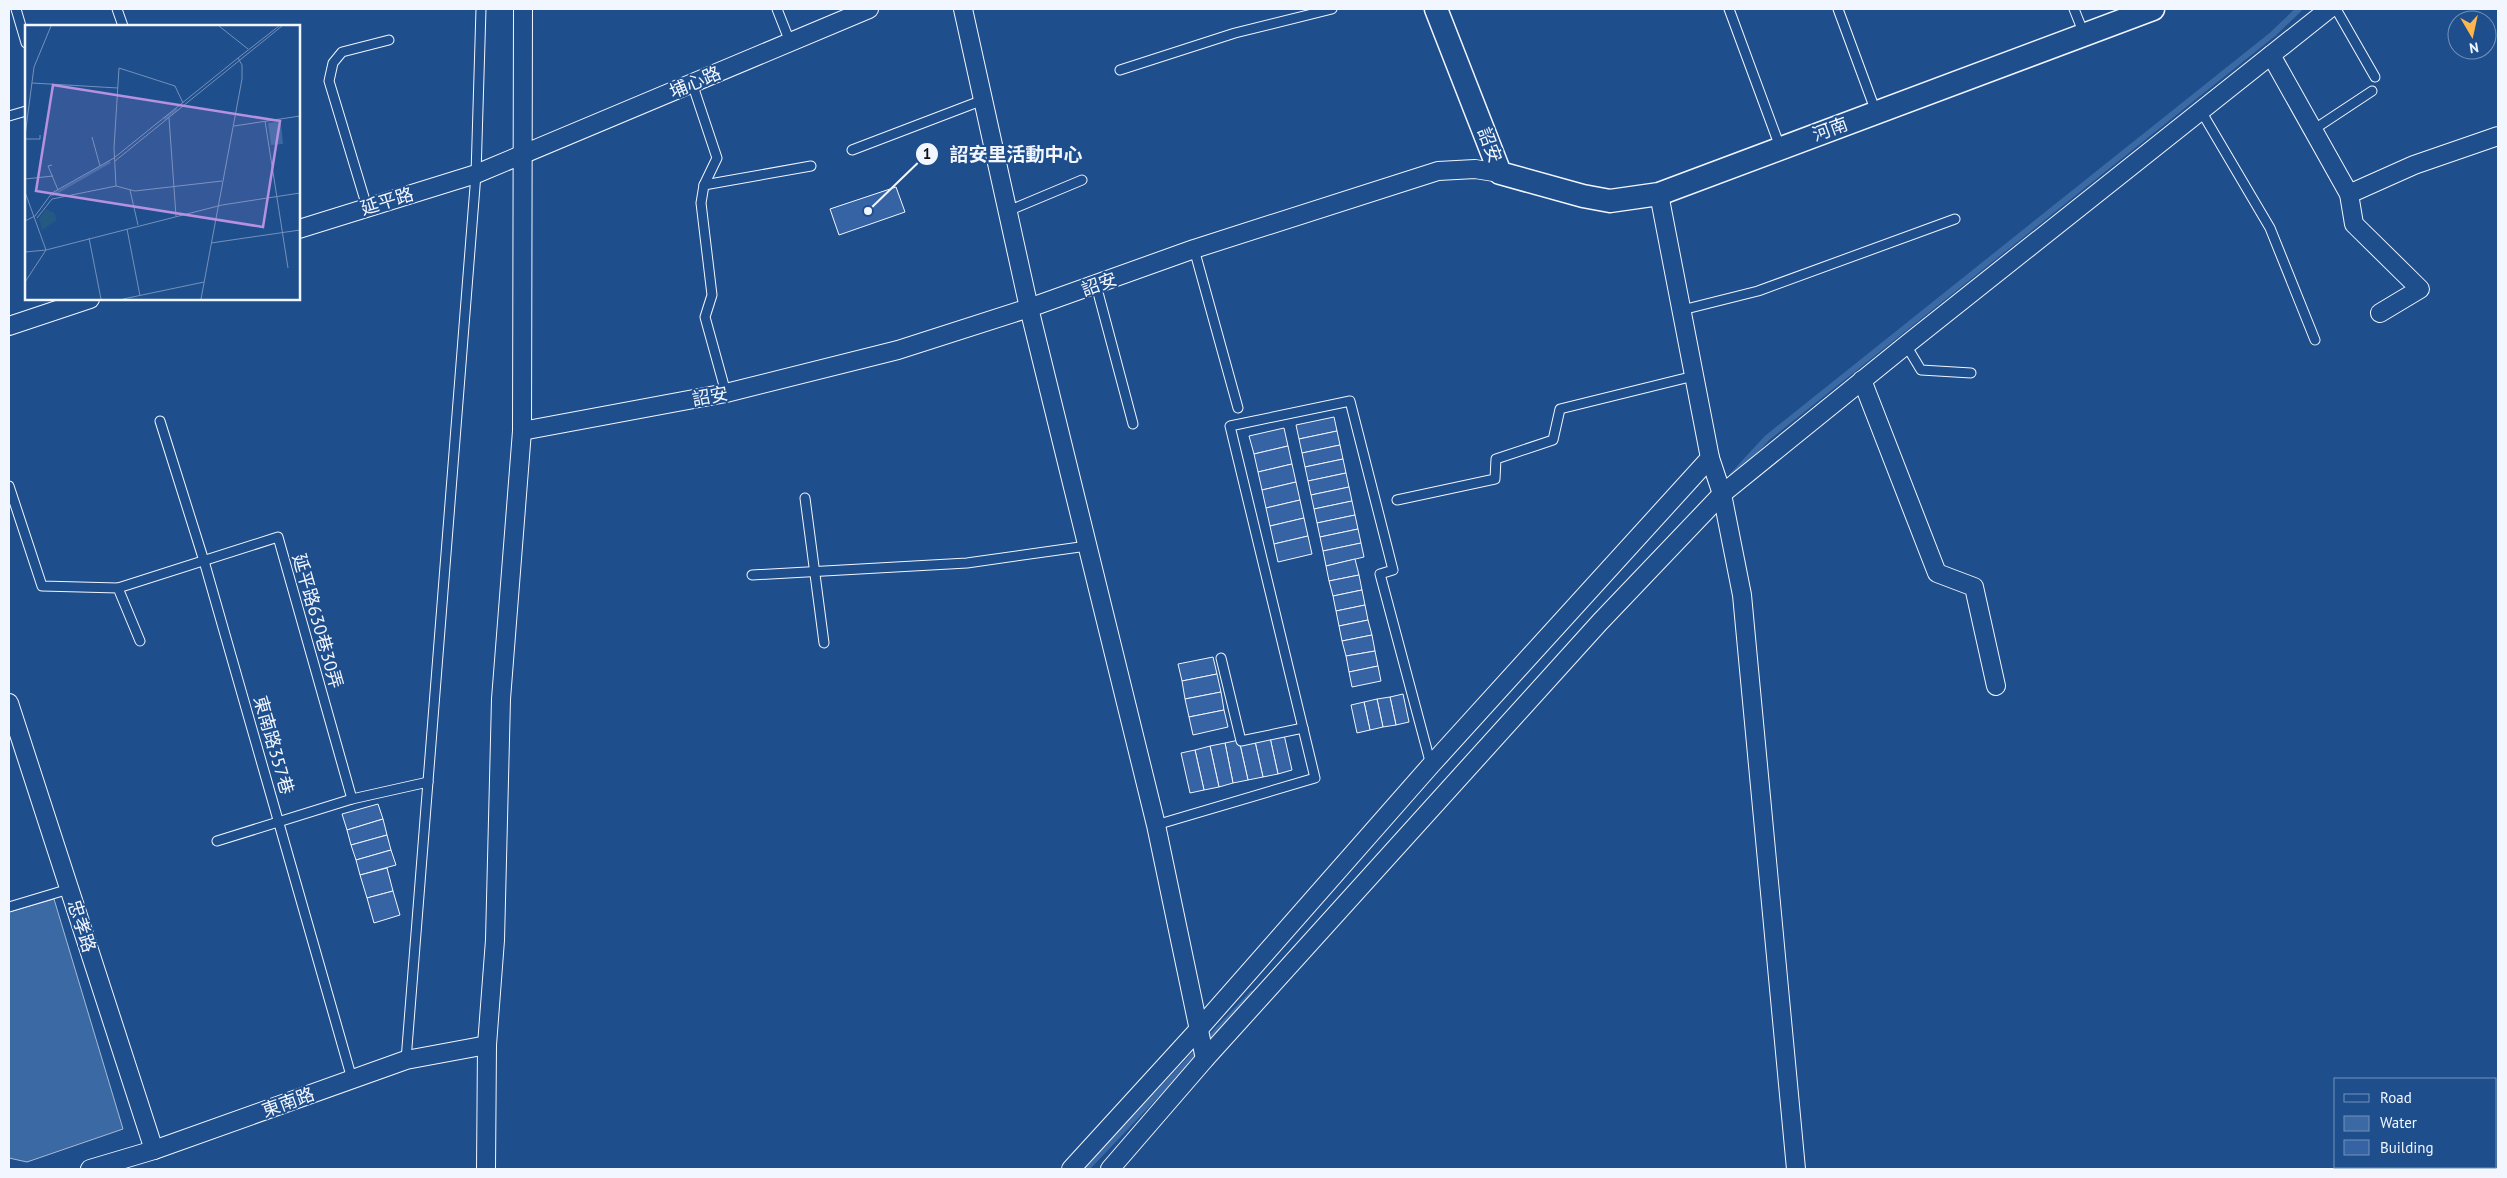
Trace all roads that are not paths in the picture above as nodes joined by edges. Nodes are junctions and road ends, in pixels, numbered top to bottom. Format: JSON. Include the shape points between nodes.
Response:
{"nodes":[{"id":1,"x":16,"y":9,"type":"edge"},
{"id":2,"x":117,"y":9,"type":"edge"},
{"id":3,"x":481,"y":9,"type":"edge"},
{"id":4,"x":523,"y":9,"type":"edge"},
{"id":5,"x":777,"y":9,"type":"edge"},
{"id":6,"x":869,"y":9,"type":"edge"},
{"id":7,"x":963,"y":9,"type":"edge"},
{"id":8,"x":1332,"y":9,"type":"edge"},
{"id":9,"x":1436,"y":9,"type":"edge"},
{"id":10,"x":1729,"y":9,"type":"edge"},
{"id":11,"x":1838,"y":9,"type":"edge"},
{"id":12,"x":2074,"y":9,"type":"edge"},
{"id":13,"x":2153,"y":9,"type":"edge"},
{"id":14,"x":2329,"y":9,"type":"edge"},
{"id":15,"x":2336,"y":9,"type":"edge"},
{"id":16,"x":123,"y":25,"type":"edge"},
{"id":17,"x":2084,"y":34,"type":"junction"},
{"id":18,"x":25,"y":40,"type":"edge"},
{"id":19,"x":389,"y":40,"type":"dead end"},
{"id":20,"x":790,"y":42,"type":"junction"},
{"id":21,"x":2271,"y":55,"type":"junction"},
{"id":22,"x":1120,"y":70,"type":"dead end"},
{"id":23,"x":2375,"y":77,"type":"dead end"},
{"id":24,"x":692,"y":83,"type":"junction"},
{"id":25,"x":2372,"y":91,"type":"dead end"},
{"id":26,"x":983,"y":100,"type":"junction"},
{"id":27,"x":25,"y":111,"type":"edge"},
{"id":28,"x":2201,"y":111,"type":"junction"},
{"id":29,"x":1876,"y":112,"type":"junction"},
{"id":30,"x":9,"y":116,"type":"edge"},
{"id":31,"x":2313,"y":130,"type":"junction"},
{"id":32,"x":2498,"y":136,"type":"edge"},
{"id":33,"x":1780,"y":148,"type":"junction"},
{"id":34,"x":852,"y":150,"type":"dead end"},
{"id":35,"x":522,"y":154,"type":"junction"},
{"id":36,"x":811,"y":166,"type":"dead end"},
{"id":37,"x":1500,"y":173,"type":"junction"},
{"id":38,"x":476,"y":174,"type":"junction"},
{"id":39,"x":1082,"y":180,"type":"dead end"},
{"id":40,"x":704,"y":185,"type":"junction"},
{"id":41,"x":1659,"y":194,"type":"junction"},
{"id":42,"x":2350,"y":194,"type":"junction"},
{"id":43,"x":367,"y":207,"type":"junction"},
{"id":44,"x":1008,"y":211,"type":"junction"},
{"id":45,"x":1955,"y":219,"type":"dead end"},
{"id":46,"x":300,"y":229,"type":"edge"},
{"id":47,"x":1194,"y":250,"type":"junction"},
{"id":48,"x":1096,"y":285,"type":"junction"},
{"id":49,"x":87,"y":300,"type":"edge"},
{"id":50,"x":1029,"y":308,"type":"junction"},
{"id":51,"x":1682,"y":310,"type":"junction"},
{"id":52,"x":2380,"y":314,"type":"dead end"},
{"id":53,"x":9,"y":326,"type":"edge"},
{"id":54,"x":2315,"y":340,"type":"dead end"},
{"id":55,"x":1906,"y":345,"type":"junction"},
{"id":56,"x":1970,"y":373,"type":"dead end"},
{"id":57,"x":1694,"y":376,"type":"junction"},
{"id":58,"x":1862,"y":380,"type":"junction"},
{"id":59,"x":726,"y":394,"type":"junction"},
{"id":60,"x":1238,"y":408,"type":"dead end"},
{"id":61,"x":160,"y":421,"type":"dead end"},
{"id":62,"x":1133,"y":424,"type":"dead end"},
{"id":63,"x":522,"y":431,"type":"junction"},
{"id":64,"x":1710,"y":458,"type":"junction"},
{"id":65,"x":9,"y":486,"type":"edge"},
{"id":66,"x":1722,"y":494,"type":"junction"},
{"id":67,"x":805,"y":498,"type":"dead end"},
{"id":68,"x":1397,"y":500,"type":"dead end"},
{"id":69,"x":1087,"y":546,"type":"junction"},
{"id":70,"x":204,"y":561,"type":"junction"},
{"id":71,"x":815,"y":572,"type":"junction"},
{"id":72,"x":752,"y":575,"type":"dead end"},
{"id":73,"x":118,"y":588,"type":"junction"},
{"id":74,"x":140,"y":640,"type":"dead end"},
{"id":75,"x":824,"y":643,"type":"dead end"},
{"id":76,"x":1221,"y":658,"type":"dead end"},
{"id":77,"x":1996,"y":686,"type":"dead end"},
{"id":78,"x":9,"y":703,"type":"edge"},
{"id":79,"x":1303,"y":728,"type":"junction"},
{"id":80,"x":1431,"y":765,"type":"junction"},
{"id":81,"x":428,"y":782,"type":"junction"},
{"id":82,"x":352,"y":799,"type":"junction"},
{"id":83,"x":280,"y":822,"type":"junction"},
{"id":84,"x":1156,"y":825,"type":"junction"},
{"id":85,"x":217,"y":841,"type":"dead end"},
{"id":86,"x":69,"y":889,"type":"junction"},
{"id":87,"x":9,"y":907,"type":"edge"},
{"id":88,"x":1198,"y":1030,"type":"junction"},
{"id":89,"x":487,"y":1045,"type":"junction"},
{"id":90,"x":1205,"y":1058,"type":"junction"},
{"id":91,"x":406,"y":1060,"type":"junction"},
{"id":92,"x":352,"y":1079,"type":"junction"},
{"id":93,"x":154,"y":1150,"type":"junction"},
{"id":94,"x":90,"y":1169,"type":"edge"},
{"id":95,"x":486,"y":1169,"type":"edge"},
{"id":96,"x":1071,"y":1169,"type":"edge"},
{"id":97,"x":1110,"y":1169,"type":"edge"},
{"id":98,"x":1796,"y":1169,"type":"edge"}],
"edges":[{"from":1,"to":18,"type":"lane"},
{"from":2,"to":16,"type":"lane"},
{"from":3,"to":38,"type":"lane"},
{"from":4,"to":35,"type":"street"},
{"from":5,"to":20,"type":"lane"},
{"from":6,"to":20,"type":"street","name":"埔心路"},
{"from":7,"to":26,"type":"street"},
{"from":8,"to":22,"type":"lane","via":[[1235,33]]},
{"from":9,"to":37,"type":"street","name":"詔安"},
{"from":10,"to":33,"type":"lane"},
{"from":11,"to":29,"type":"lane"},
{"from":12,"to":17,"type":"lane"},
{"from":13,"to":17,"type":"street","name":"河南"},
{"from":14,"to":21,"type":"street"},
{"from":15,"to":23,"type":"lane"},
{"from":17,"to":29,"type":"street","name":"河南"},
{"from":19,"to":43,"type":"lane","via":[[342,52],[333,63],[330,81]]},
{"from":20,"to":24,"type":"street","name":"埔心路"},
{"from":21,"to":28,"type":"street"},
{"from":21,"to":31,"type":"street"},
{"from":24,"to":35,"type":"street","name":"埔心路"},
{"from":24,"to":40,"type":"lane","via":[[717,158]]},
{"from":25,"to":31,"type":"lane"},
{"from":26,"to":34,"type":"lane"},
{"from":26,"to":44,"type":"street"},
{"from":27,"to":30,"type":"lane"},
{"from":28,"to":54,"type":"lane","via":[[2270,228]]},
{"from":28,"to":55,"type":"street"},
{"from":29,"to":33,"type":"street","name":"河南"},
{"from":31,"to":42,"type":"street"},
{"from":32,"to":42,"type":"street","via":[[2414,165]]},
{"from":33,"to":41,"type":"street","name":"河南"},
{"from":35,"to":38,"type":"street","name":"埔心路"},
{"from":35,"to":63,"type":"street"},
{"from":36,"to":40,"type":"lane"},
{"from":37,"to":41,"type":"street","name":"河南","via":[[1610,201]]},
{"from":37,"to":47,"type":"street","name":"詔安","via":[[1475,169],[1438,171]]},
{"from":38,"to":43,"type":"street","name":"延平路"},
{"from":38,"to":81,"type":"lane"},
{"from":39,"to":44,"type":"lane"},
{"from":40,"to":59,"type":"lane","via":[[701,203],[712,295],[705,317]]},
{"from":41,"to":51,"type":"street"},
{"from":42,"to":52,"type":"street","via":[[2354,224],[2420,289]]},
{"from":43,"to":46,"type":"street","name":"延平路"},
{"from":44,"to":50,"type":"street"},
{"from":45,"to":51,"type":"lane","via":[[1758,291]]},
{"from":47,"to":48,"type":"street","name":"詔安"},
{"from":47,"to":60,"type":"lane"},
{"from":48,"to":50,"type":"street","name":"詔安"},
{"from":48,"to":62,"type":"lane"},
{"from":49,"to":53,"type":"street"},
{"from":50,"to":59,"type":"street","name":"詔安","via":[[898,350]]},
{"from":50,"to":69,"type":"street"},
{"from":51,"to":57,"type":"street"},
{"from":55,"to":56,"type":"lane","via":[[1921,370]]},
{"from":55,"to":58,"type":"street"},
{"from":57,"to":64,"type":"street"},
{"from":57,"to":68,"type":"lane","via":[[1560,409],[1553,440],[1496,459],[1495,479]]},
{"from":58,"to":66,"type":"street"},
{"from":58,"to":77,"type":"street","via":[[1937,573],[1974,587]]},
{"from":59,"to":63,"type":"street","name":"詔安"},
{"from":61,"to":70,"type":"lane","name":"東南路357巷"},
{"from":63,"to":89,"type":"street","via":[[500,699],[495,940]]},
{"from":64,"to":66,"type":"street"},
{"from":64,"to":80,"type":"street"},
{"from":65,"to":73,"type":"lane","name":"延平路630巷30弄","via":[[42,586]]},
{"from":66,"to":90,"type":"street","via":[[1600,622]]},
{"from":66,"to":98,"type":"street","via":[[1742,595]]},
{"from":67,"to":71,"type":"lane"},
{"from":69,"to":71,"type":"lane","via":[[967,563]]},
{"from":69,"to":84,"type":"street"},
{"from":70,"to":73,"type":"lane","name":"延平路630巷30弄"},
{"from":70,"to":82,"type":"lane","name":"延平路630巷30弄","via":[[278,537]]},
{"from":70,"to":83,"type":"lane","name":"東南路357巷"},
{"from":71,"to":72,"type":"lane"},
{"from":71,"to":75,"type":"lane"},
{"from":73,"to":74,"type":"lane"},
{"from":76,"to":79,"type":"lane","via":[[1241,741]]},
{"from":78,"to":86,"type":"street","name":"忠孝路"},
{"from":79,"to":80,"type":"lane","via":[[1230,426],[1350,401],[1393,570],[1380,574]]},
{"from":79,"to":84,"type":"lane","via":[[1315,778]]},
{"from":80,"to":88,"type":"street"},
{"from":81,"to":82,"type":"lane"},
{"from":81,"to":91,"type":"lane"},
{"from":82,"to":83,"type":"lane"},
{"from":83,"to":85,"type":"lane"},
{"from":83,"to":92,"type":"lane","name":"東南路357巷"},
{"from":84,"to":88,"type":"street"},
{"from":86,"to":87,"type":"lane"},
{"from":86,"to":93,"type":"street","name":"忠孝路"},
{"from":88,"to":90,"type":"street"},
{"from":88,"to":96,"type":"street"},
{"from":89,"to":91,"type":"street","name":"東南路"},
{"from":89,"to":95,"type":"street"},
{"from":90,"to":97,"type":"street"},
{"from":91,"to":92,"type":"street","name":"東南路"},
{"from":92,"to":93,"type":"street","name":"東南路"},
{"from":93,"to":94,"type":"street","name":"東南路"}]}
